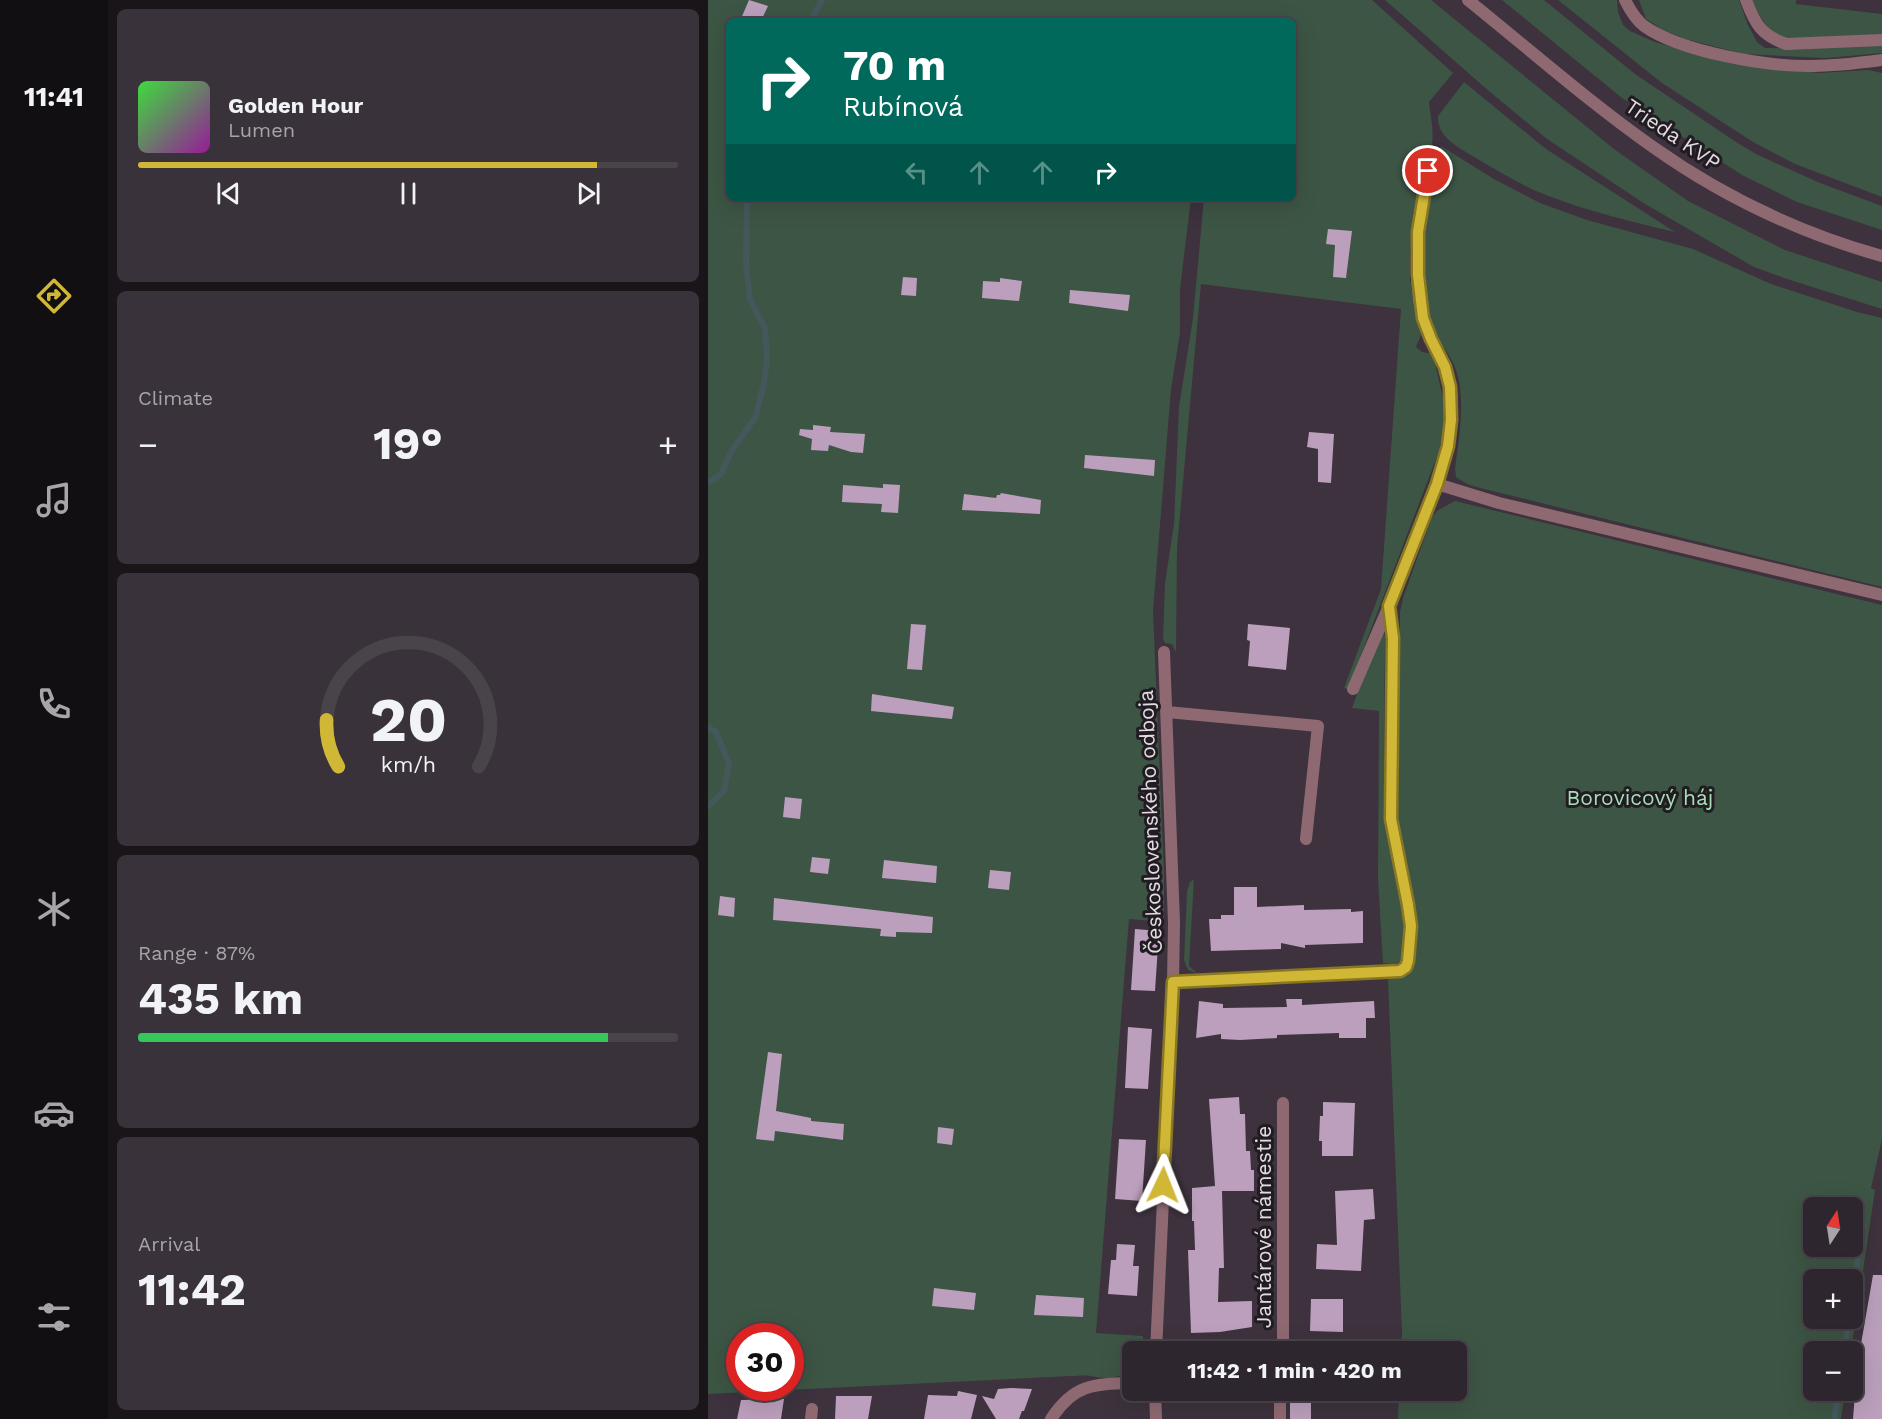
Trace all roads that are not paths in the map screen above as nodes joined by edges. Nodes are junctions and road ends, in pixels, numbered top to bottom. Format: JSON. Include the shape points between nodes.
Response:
{"nodes":[{"id":1,"x":1468,"y":0,"type":"edge"},
{"id":2,"x":1625,"y":0,"type":"edge"},
{"id":3,"x":1746,"y":0,"type":"edge"},
{"id":4,"x":1882,"y":39,"type":"edge"},
{"id":5,"x":1882,"y":60,"type":"edge"},
{"id":6,"x":1428,"y":171,"type":"dead end"},
{"id":7,"x":1882,"y":255,"type":"edge"},
{"id":8,"x":1437,"y":484,"type":"junction"},
{"id":9,"x":1882,"y":595,"type":"edge"},
{"id":10,"x":1389,"y":606,"type":"junction"},
{"id":11,"x":1164,"y":652,"type":"dead end"},
{"id":12,"x":1353,"y":689,"type":"dead end"},
{"id":13,"x":1167,"y":712,"type":"junction"},
{"id":14,"x":1306,"y":839,"type":"dead end"},
{"id":15,"x":1173,"y":982,"type":"junction"},
{"id":16,"x":1282,"y":1103,"type":"dead end"},
{"id":17,"x":1157,"y":1341,"type":"edge"},
{"id":18,"x":1283,"y":1341,"type":"edge"},
{"id":19,"x":1122,"y":1384,"type":"edge"},
{"id":20,"x":1155,"y":1401,"type":"edge"},
{"id":21,"x":1280,"y":1401,"type":"edge"},
{"id":22,"x":1051,"y":1419,"type":"edge"},
{"id":23,"x":1156,"y":1419,"type":"edge"},
{"id":24,"x":1281,"y":1419,"type":"edge"}],
"edges":[{"from":1,"to":7,"type":"street","name":"Trieda KVP","via":[[1653,148],[1706,181],[1793,225]]},
{"from":2,"to":5,"type":"street","via":[[1641,24],[1655,33],[1730,57],[1812,66]]},
{"from":3,"to":4,"type":"street","via":[[1764,33],[1786,44]]},
{"from":6,"to":8,"type":"street","via":[[1418,232],[1417,270],[1425,324],[1445,367],[1452,397],[1450,433]]},
{"from":8,"to":9,"type":"street"},
{"from":8,"to":10,"type":"street"},
{"from":10,"to":12,"type":"street"},
{"from":10,"to":15,"type":"street","via":[[1393,638],[1391,819],[1411,926],[1406,967],[1400,971]]},
{"from":11,"to":13,"type":"street","name":"Československého odboja"},
{"from":13,"to":14,"type":"street","via":[[1317,726]]},
{"from":13,"to":15,"type":"street","name":"Československého odboja"},
{"from":15,"to":17,"type":"street","name":"Československého odboja"},
{"from":16,"to":18,"type":"street","name":"Jantárové námestie"},
{"from":19,"to":22,"type":"street","via":[[1078,1390]]},
{"from":20,"to":23,"type":"street"},
{"from":21,"to":24,"type":"street"}]}
